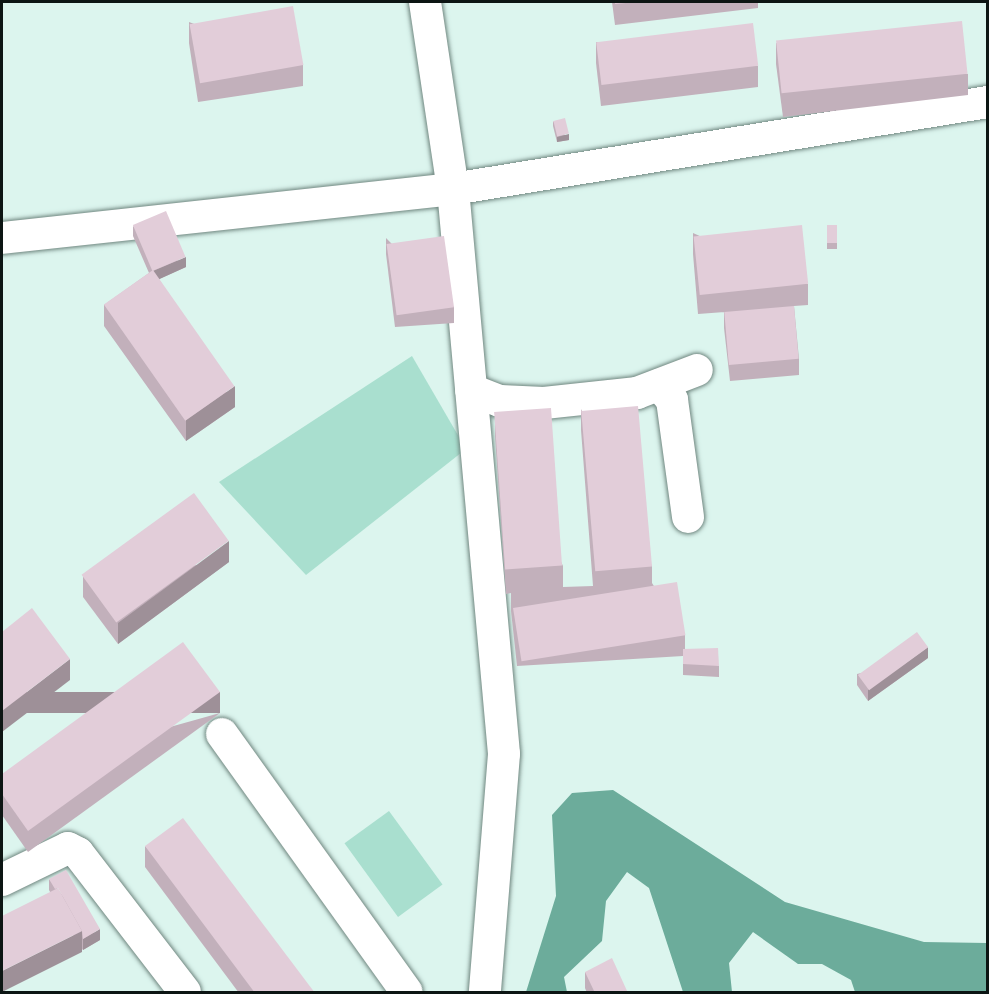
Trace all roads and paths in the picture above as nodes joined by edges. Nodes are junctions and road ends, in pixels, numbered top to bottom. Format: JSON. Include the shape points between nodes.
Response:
{"nodes":[{"id":1,"x":425,"y":2,"type":"edge"},
{"id":2,"x":987,"y":102,"type":"edge"},
{"id":3,"x":453,"y":189,"type":"junction"},
{"id":4,"x":2,"y":238,"type":"edge"},
{"id":5,"x":697,"y":370,"type":"dead end"},
{"id":6,"x":659,"y":385,"type":"junction"},
{"id":7,"x":471,"y":390,"type":"junction"},
{"id":8,"x":688,"y":517,"type":"dead end"},
{"id":9,"x":222,"y":734,"type":"dead end"},
{"id":10,"x":2,"y":880,"type":"edge"},
{"id":11,"x":185,"y":993,"type":"edge"},
{"id":12,"x":407,"y":993,"type":"edge"},
{"id":13,"x":485,"y":993,"type":"edge"}],
"edges":[{"from":1,"to":3,"type":"lane"},
{"from":2,"to":3,"type":"lane"},
{"from":3,"to":4,"type":"lane"},
{"from":3,"to":7,"type":"lane"},
{"from":5,"to":6,"type":"lane"},
{"from":6,"to":7,"type":"lane","via":[[637,393],[544,403],[500,401]]},
{"from":6,"to":8,"type":"lane","via":[[672,400]]},
{"from":7,"to":13,"type":"lane","via":[[504,754]]},
{"from":9,"to":12,"type":"lane"},
{"from":10,"to":11,"type":"lane","via":[[68,848],[78,853]]}]}
